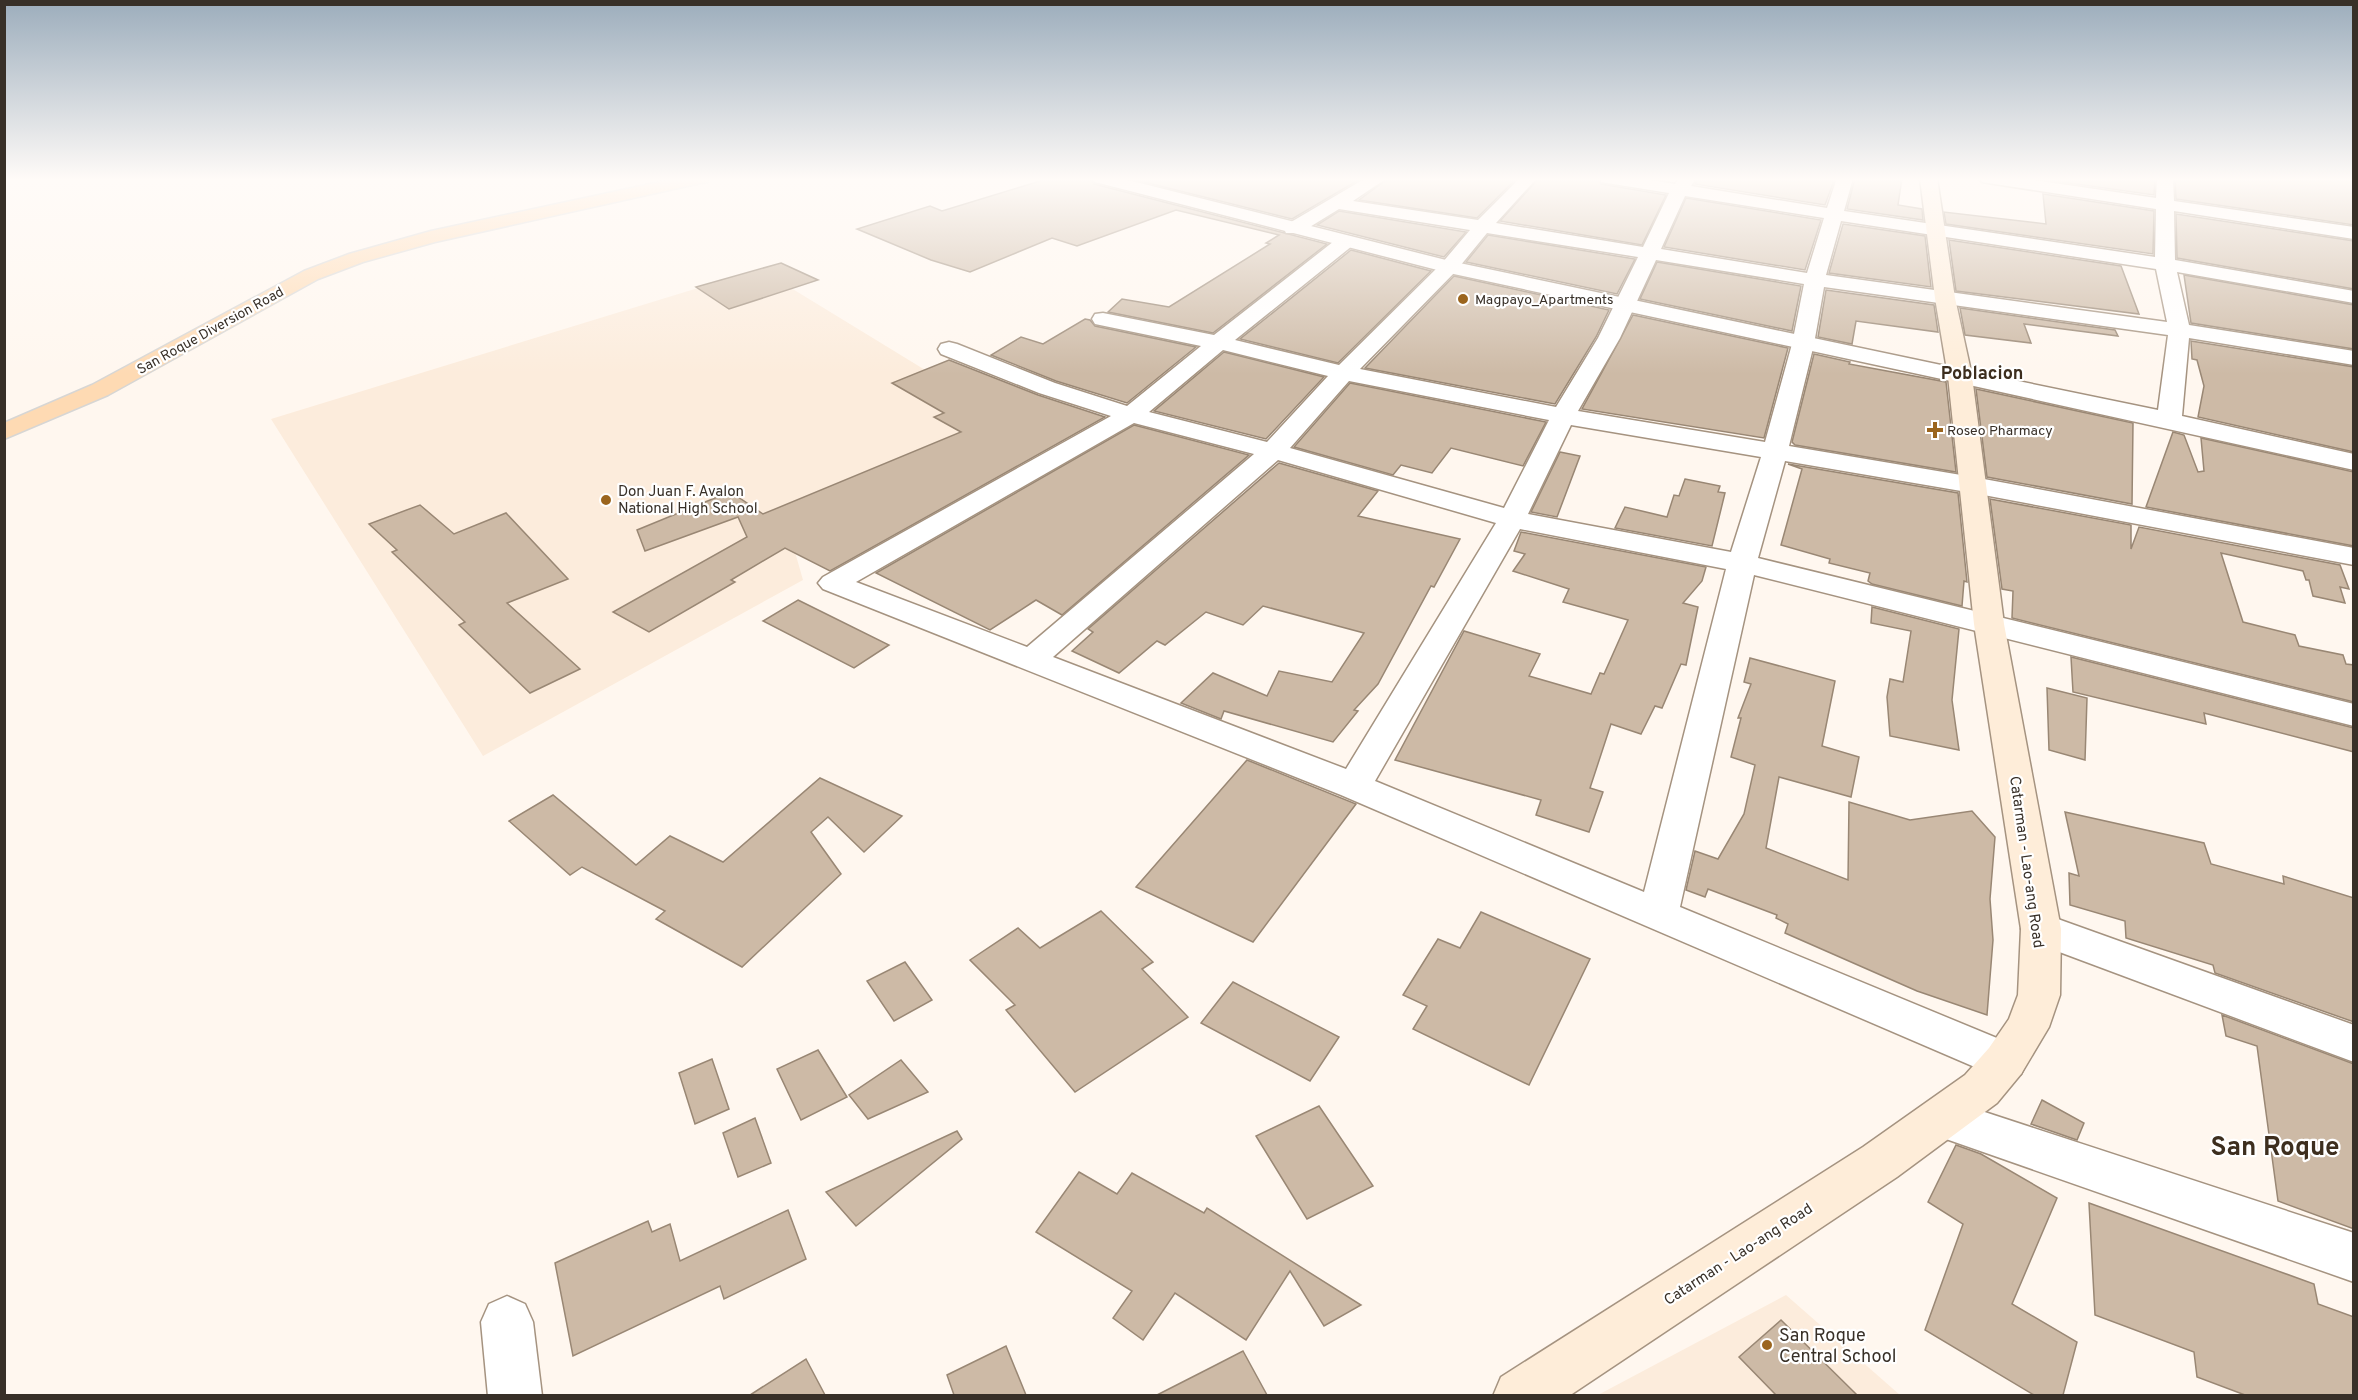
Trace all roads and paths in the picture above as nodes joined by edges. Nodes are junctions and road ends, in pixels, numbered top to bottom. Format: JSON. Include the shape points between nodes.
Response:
{"nodes":[{"id":1,"x":409,"y":243,"type":"edge"},
{"id":2,"x":1342,"y":243,"type":"edge"},
{"id":3,"x":1350,"y":243,"type":"edge"},
{"id":4,"x":1469,"y":243,"type":"edge"},
{"id":5,"x":1582,"y":243,"type":"edge"},
{"id":6,"x":1653,"y":243,"type":"edge"},
{"id":7,"x":1827,"y":243,"type":"edge"},
{"id":8,"x":1937,"y":243,"type":"edge"},
{"id":9,"x":2021,"y":243,"type":"edge"},
{"id":10,"x":2164,"y":243,"type":"edge"},
{"id":11,"x":1648,"y":254,"type":"junction"},
{"id":12,"x":2165,"y":264,"type":"junction"},
{"id":13,"x":1449,"y":267,"type":"junction"},
{"id":14,"x":1815,"y":280,"type":"junction"},
{"id":15,"x":2354,"y":297,"type":"edge"},
{"id":16,"x":1945,"y":298,"type":"junction"},
{"id":17,"x":1623,"y":303,"type":"junction"},
{"id":18,"x":1103,"y":319,"type":"dead end"},
{"id":19,"x":2179,"y":330,"type":"junction"},
{"id":20,"x":1220,"y":343,"type":"junction"},
{"id":21,"x":1803,"y":344,"type":"junction"},
{"id":22,"x":949,"y":349,"type":"dead end"},
{"id":23,"x":2354,"y":358,"type":"edge"},
{"id":24,"x":1344,"y":373,"type":"junction"},
{"id":25,"x":1960,"y":376,"type":"junction"},
{"id":26,"x":1131,"y":415,"type":"junction"},
{"id":27,"x":1563,"y":416,"type":"junction"},
{"id":28,"x":2169,"y":420,"type":"junction"},
{"id":29,"x":4,"y":432,"type":"edge"},
{"id":30,"x":1273,"y":451,"type":"junction"},
{"id":31,"x":1775,"y":452,"type":"junction"},
{"id":32,"x":2354,"y":462,"type":"edge"},
{"id":33,"x":1973,"y":485,"type":"junction"},
{"id":34,"x":1512,"y":519,"type":"junction"},
{"id":35,"x":2354,"y":557,"type":"edge"},
{"id":36,"x":1742,"y":563,"type":"junction"},
{"id":37,"x":1989,"y":624,"type":"junction"},
{"id":38,"x":1030,"y":661,"type":"junction"},
{"id":39,"x":2354,"y":715,"type":"edge"},
{"id":40,"x":1354,"y":786,"type":"junction"},
{"id":41,"x":1658,"y":915,"type":"junction"},
{"id":42,"x":2041,"y":929,"type":"junction"},
{"id":43,"x":2354,"y":1044,"type":"edge"},
{"id":44,"x":2005,"y":1062,"type":"junction"},
{"id":45,"x":1942,"y":1118,"type":"junction"},
{"id":46,"x":2354,"y":1258,"type":"edge"},
{"id":47,"x":507,"y":1322,"type":"dead end"},
{"id":48,"x":515,"y":1395,"type":"edge"},
{"id":49,"x":1520,"y":1395,"type":"edge"}],
"edges":[{"from":1,"to":29,"type":"main road","name":"San Roque Diversion Road","via":[[357,258],[291,286],[100,390]]},
{"from":2,"to":20,"type":"street"},
{"from":3,"to":13,"type":"street"},
{"from":4,"to":13,"type":"street"},
{"from":5,"to":11,"type":"street"},
{"from":6,"to":11,"type":"street"},
{"from":7,"to":14,"type":"street"},
{"from":8,"to":16,"type":"main road","name":"Catarman - Lao-ang Road"},
{"from":9,"to":12,"type":"street"},
{"from":10,"to":12,"type":"street"},
{"from":11,"to":14,"type":"street"},
{"from":11,"to":17,"type":"street"},
{"from":12,"to":15,"type":"street"},
{"from":12,"to":19,"type":"street"},
{"from":13,"to":17,"type":"street"},
{"from":13,"to":24,"type":"street"},
{"from":14,"to":16,"type":"street"},
{"from":14,"to":21,"type":"street"},
{"from":16,"to":19,"type":"street"},
{"from":16,"to":25,"type":"main road","name":"Catarman - Lao-ang Road"},
{"from":17,"to":21,"type":"street"},
{"from":17,"to":27,"type":"street","via":[[1609,338]]},
{"from":18,"to":20,"type":"street"},
{"from":19,"to":23,"type":"street"},
{"from":19,"to":28,"type":"street"},
{"from":20,"to":24,"type":"street"},
{"from":20,"to":26,"type":"street"},
{"from":21,"to":25,"type":"street"},
{"from":21,"to":31,"type":"street"},
{"from":22,"to":26,"type":"street","via":[[1047,388]]},
{"from":24,"to":27,"type":"street"},
{"from":24,"to":30,"type":"street"},
{"from":25,"to":28,"type":"street"},
{"from":25,"to":33,"type":"main road","name":"Catarman - Lao-ang Road"},
{"from":26,"to":30,"type":"street"},
{"from":26,"to":38,"type":"street","via":[[832,583]]},
{"from":27,"to":31,"type":"street"},
{"from":27,"to":34,"type":"street"},
{"from":28,"to":32,"type":"street"},
{"from":30,"to":34,"type":"street"},
{"from":30,"to":38,"type":"street"},
{"from":31,"to":33,"type":"street"},
{"from":31,"to":36,"type":"street"},
{"from":33,"to":35,"type":"street"},
{"from":33,"to":37,"type":"main road","name":"Catarman - Lao-ang Road"},
{"from":34,"to":36,"type":"street"},
{"from":34,"to":40,"type":"street"},
{"from":36,"to":37,"type":"street"},
{"from":36,"to":41,"type":"street"},
{"from":37,"to":39,"type":"street"},
{"from":37,"to":42,"type":"main road","name":"Catarman - Lao-ang Road"},
{"from":38,"to":40,"type":"street"},
{"from":40,"to":41,"type":"street"},
{"from":41,"to":44,"type":"street"},
{"from":42,"to":43,"type":"street"},
{"from":42,"to":44,"type":"main road","name":"Catarman - Lao-ang Road","via":[[2039,995],[2027,1027]]},
{"from":44,"to":45,"type":"main road","name":"Catarman - Lao-ang Road","via":[[1981,1089]]},
{"from":45,"to":46,"type":"street"},
{"from":45,"to":49,"type":"main road","name":"Catarman - Lao-ang Road"},
{"from":47,"to":48,"type":"street"}]}
